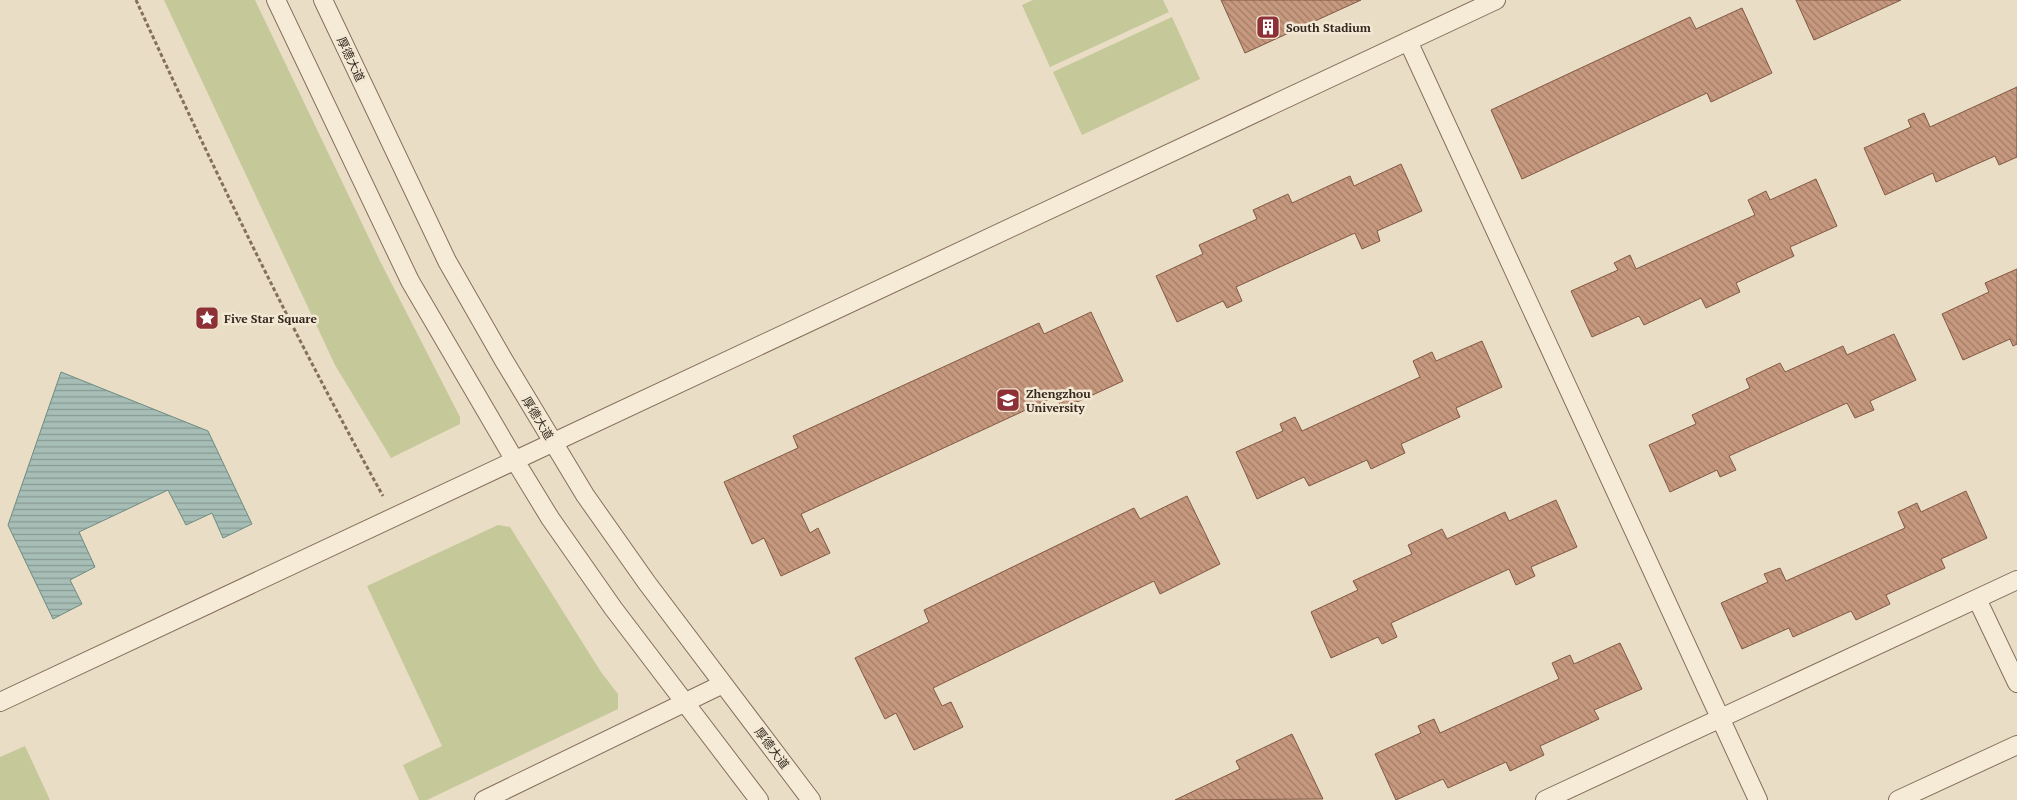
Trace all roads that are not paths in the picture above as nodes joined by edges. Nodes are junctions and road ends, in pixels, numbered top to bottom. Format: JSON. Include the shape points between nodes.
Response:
{"nodes":[{"id":1,"x":276,"y":0,"type":"edge"},
{"id":2,"x":323,"y":0,"type":"edge"},
{"id":3,"x":1496,"y":0,"type":"edge"},
{"id":4,"x":1408,"y":41,"type":"junction"},
{"id":5,"x":553,"y":441,"type":"junction"},
{"id":6,"x":514,"y":459,"type":"junction"},
{"id":7,"x":2017,"y":580,"type":"edge"},
{"id":8,"x":1977,"y":599,"type":"junction"},
{"id":9,"x":723,"y":684,"type":"junction"},
{"id":10,"x":2017,"y":684,"type":"edge"},
{"id":11,"x":0,"y":702,"type":"edge"},
{"id":12,"x":685,"y":704,"type":"junction"},
{"id":13,"x":1720,"y":719,"type":"junction"},
{"id":14,"x":2017,"y":745,"type":"edge"},
{"id":15,"x":484,"y":800,"type":"edge"},
{"id":16,"x":759,"y":800,"type":"edge"},
{"id":17,"x":811,"y":800,"type":"edge"},
{"id":18,"x":1545,"y":800,"type":"edge"},
{"id":19,"x":1758,"y":800,"type":"edge"},
{"id":20,"x":1898,"y":800,"type":"edge"}],
"edges":[{"from":1,"to":6,"type":"lane","via":[[410,280]]},
{"from":2,"to":5,"type":"lane","name":"厚德大道","via":[[447,261]]},
{"from":3,"to":4,"type":"lane"},
{"from":4,"to":5,"type":"lane"},
{"from":4,"to":13,"type":"lane"},
{"from":5,"to":6,"type":"lane"},
{"from":5,"to":9,"type":"lane","name":"厚德大道","via":[[585,495]]},
{"from":6,"to":11,"type":"lane"},
{"from":6,"to":12,"type":"lane","via":[[607,600]]},
{"from":7,"to":8,"type":"lane"},
{"from":8,"to":10,"type":"lane"},
{"from":8,"to":13,"type":"lane"},
{"from":9,"to":12,"type":"lane"},
{"from":9,"to":17,"type":"lane","name":"厚德大道"},
{"from":12,"to":15,"type":"lane"},
{"from":12,"to":16,"type":"lane"},
{"from":13,"to":18,"type":"lane"},
{"from":13,"to":19,"type":"lane"},
{"from":14,"to":20,"type":"lane"}]}
